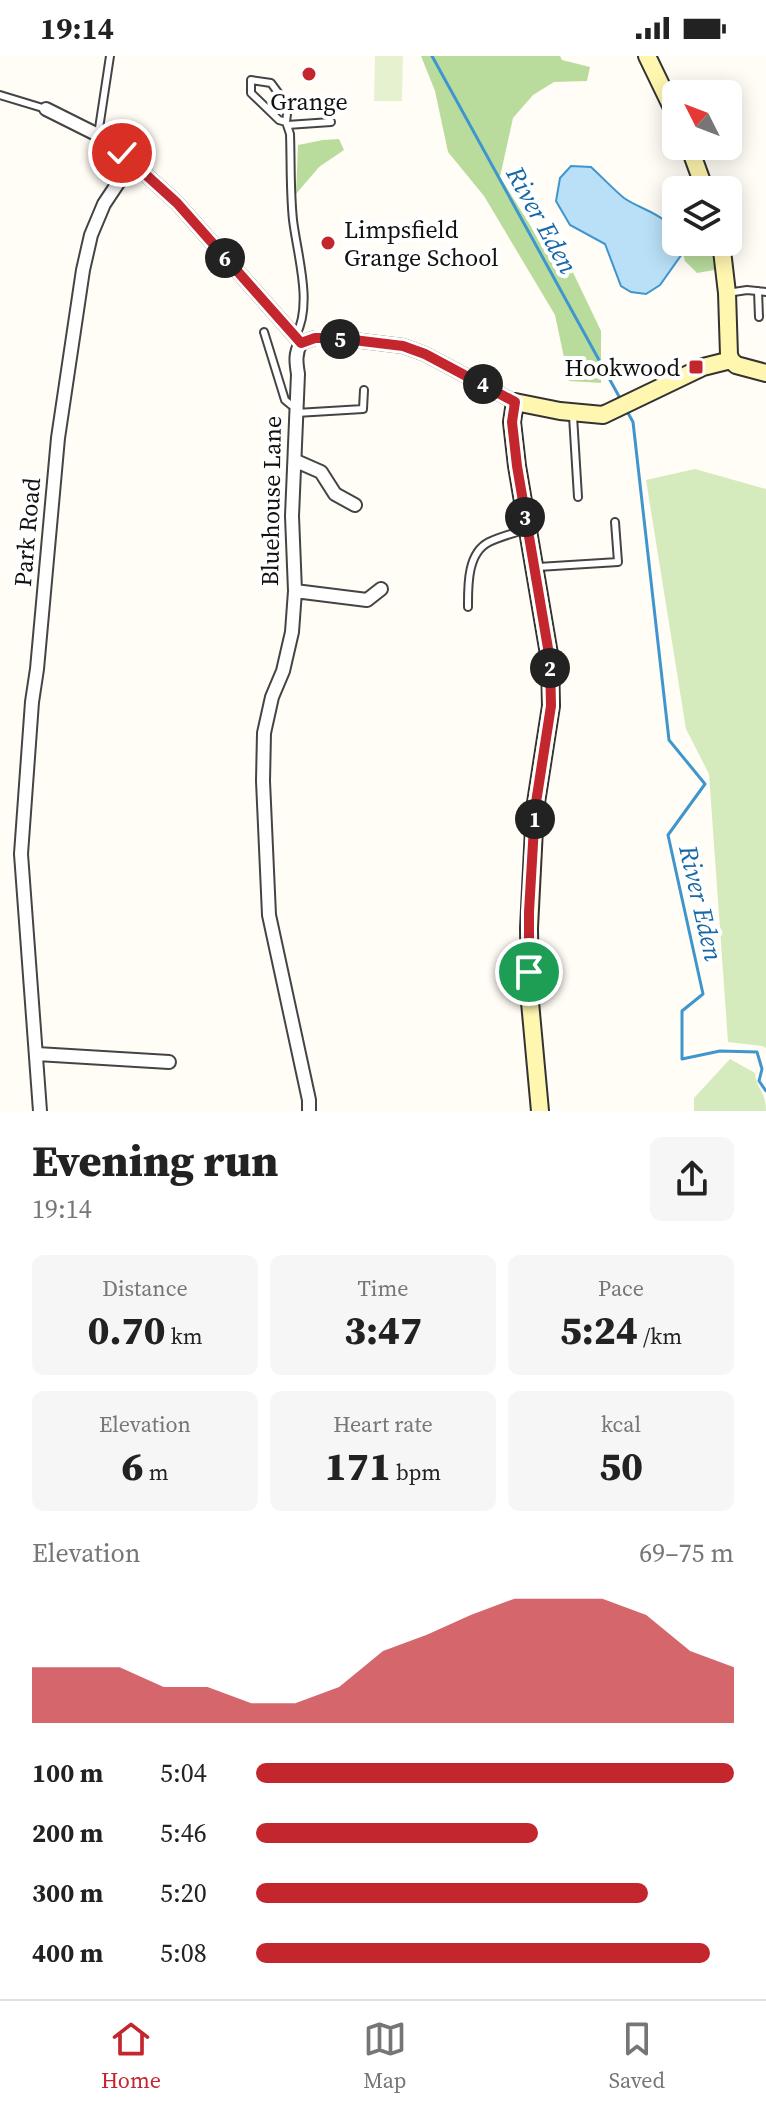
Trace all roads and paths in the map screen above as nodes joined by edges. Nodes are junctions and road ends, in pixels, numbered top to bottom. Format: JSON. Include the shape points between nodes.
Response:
{"nodes":[{"id":1,"x":110,"y":56,"type":"edge"},
{"id":2,"x":647,"y":56,"type":"edge"},
{"id":3,"x":275,"y":87,"type":"junction"},
{"id":4,"x":662,"y":87,"type":"edge"},
{"id":5,"x":0,"y":95,"type":"edge"},
{"id":6,"x":259,"y":99,"type":"junction"},
{"id":7,"x":288,"y":106,"type":"junction"},
{"id":8,"x":333,"y":106,"type":"dead end"},
{"id":9,"x":46,"y":109,"type":"joint"},
{"id":10,"x":331,"y":122,"type":"dead end"},
{"id":11,"x":286,"y":123,"type":"junction"},
{"id":12,"x":98,"y":135,"type":"junction"},
{"id":13,"x":132,"y":162,"type":"junction"},
{"id":14,"x":723,"y":256,"type":"edge"},
{"id":15,"x":762,"y":292,"type":"edge"},
{"id":16,"x":727,"y":293,"type":"junction"},
{"id":17,"x":759,"y":317,"type":"dead end"},
{"id":18,"x":264,"y":332,"type":"dead end"},
{"id":19,"x":298,"y":339,"type":"junction"},
{"id":20,"x":731,"y":360,"type":"junction"},
{"id":21,"x":766,"y":373,"type":"edge"},
{"id":22,"x":364,"y":390,"type":"dead end"},
{"id":23,"x":515,"y":402,"type":"junction"},
{"id":24,"x":296,"y":408,"type":"junction"},
{"id":25,"x":573,"y":412,"type":"junction"},
{"id":26,"x":296,"y":461,"type":"junction"},
{"id":27,"x":578,"y":497,"type":"dead end"},
{"id":28,"x":355,"y":505,"type":"dead end"},
{"id":29,"x":615,"y":522,"type":"dead end"},
{"id":30,"x":527,"y":529,"type":"junction"},
{"id":31,"x":534,"y":568,"type":"junction"},
{"id":32,"x":381,"y":589,"type":"dead end"},
{"id":33,"x":295,"y":591,"type":"junction"},
{"id":34,"x":468,"y":607,"type":"dead end"},
{"id":35,"x":37,"y":1054,"type":"junction"},
{"id":36,"x":169,"y":1062,"type":"dead end"},
{"id":37,"x":40,"y":1111,"type":"edge"},
{"id":38,"x":309,"y":1111,"type":"edge"},
{"id":39,"x":540,"y":1111,"type":"edge"}],
"edges":[{"from":1,"to":12,"type":"lane"},
{"from":2,"to":4,"type":"street"},
{"from":3,"to":6,"type":"lane"},
{"from":3,"to":6,"type":"lane","via":[[251,80],[251,93]]},
{"from":3,"to":7,"type":"lane"},
{"from":5,"to":9,"type":"lane"},
{"from":6,"to":11,"type":"lane"},
{"from":7,"to":8,"type":"lane"},
{"from":7,"to":11,"type":"lane"},
{"from":9,"to":12,"type":"street"},
{"from":10,"to":11,"type":"lane"},
{"from":11,"to":19,"type":"lane","via":[[302,269]]},
{"from":12,"to":13,"type":"street"},
{"from":13,"to":19,"type":"street","via":[[177,203]]},
{"from":13,"to":35,"type":"street","name":"Park Road","via":[[91,235],[58,438],[22,842]]},
{"from":14,"to":16,"type":"street"},
{"from":15,"to":16,"type":"lane"},
{"from":15,"to":17,"type":"lane"},
{"from":16,"to":20,"type":"street"},
{"from":18,"to":24,"type":"lane","via":[[285,400]]},
{"from":19,"to":23,"type":"street","via":[[403,346]]},
{"from":19,"to":24,"type":"street","name":"Bluehouse Lane"},
{"from":20,"to":21,"type":"street"},
{"from":20,"to":25,"type":"street","via":[[703,367],[603,415]]},
{"from":22,"to":24,"type":"lane","via":[[363,409]]},
{"from":23,"to":25,"type":"street"},
{"from":23,"to":30,"type":"street","via":[[512,422]]},
{"from":24,"to":26,"type":"street","name":"Bluehouse Lane"},
{"from":25,"to":27,"type":"lane"},
{"from":26,"to":28,"type":"street","via":[[321,472],[335,494]]},
{"from":26,"to":33,"type":"street","name":"Bluehouse Lane"},
{"from":29,"to":31,"type":"lane","via":[[618,562]]},
{"from":30,"to":31,"type":"street"},
{"from":30,"to":34,"type":"lane","via":[[479,550],[468,584]]},
{"from":31,"to":39,"type":"street","via":[[550,660],[551,706],[535,809],[529,928]]},
{"from":32,"to":33,"type":"street","via":[[367,600]]},
{"from":33,"to":38,"type":"street","name":"Bluehouse Lane","via":[[292,632],[264,733],[263,781],[269,915]]},
{"from":35,"to":36,"type":"street"},
{"from":35,"to":37,"type":"street","name":"Park Road"}]}
